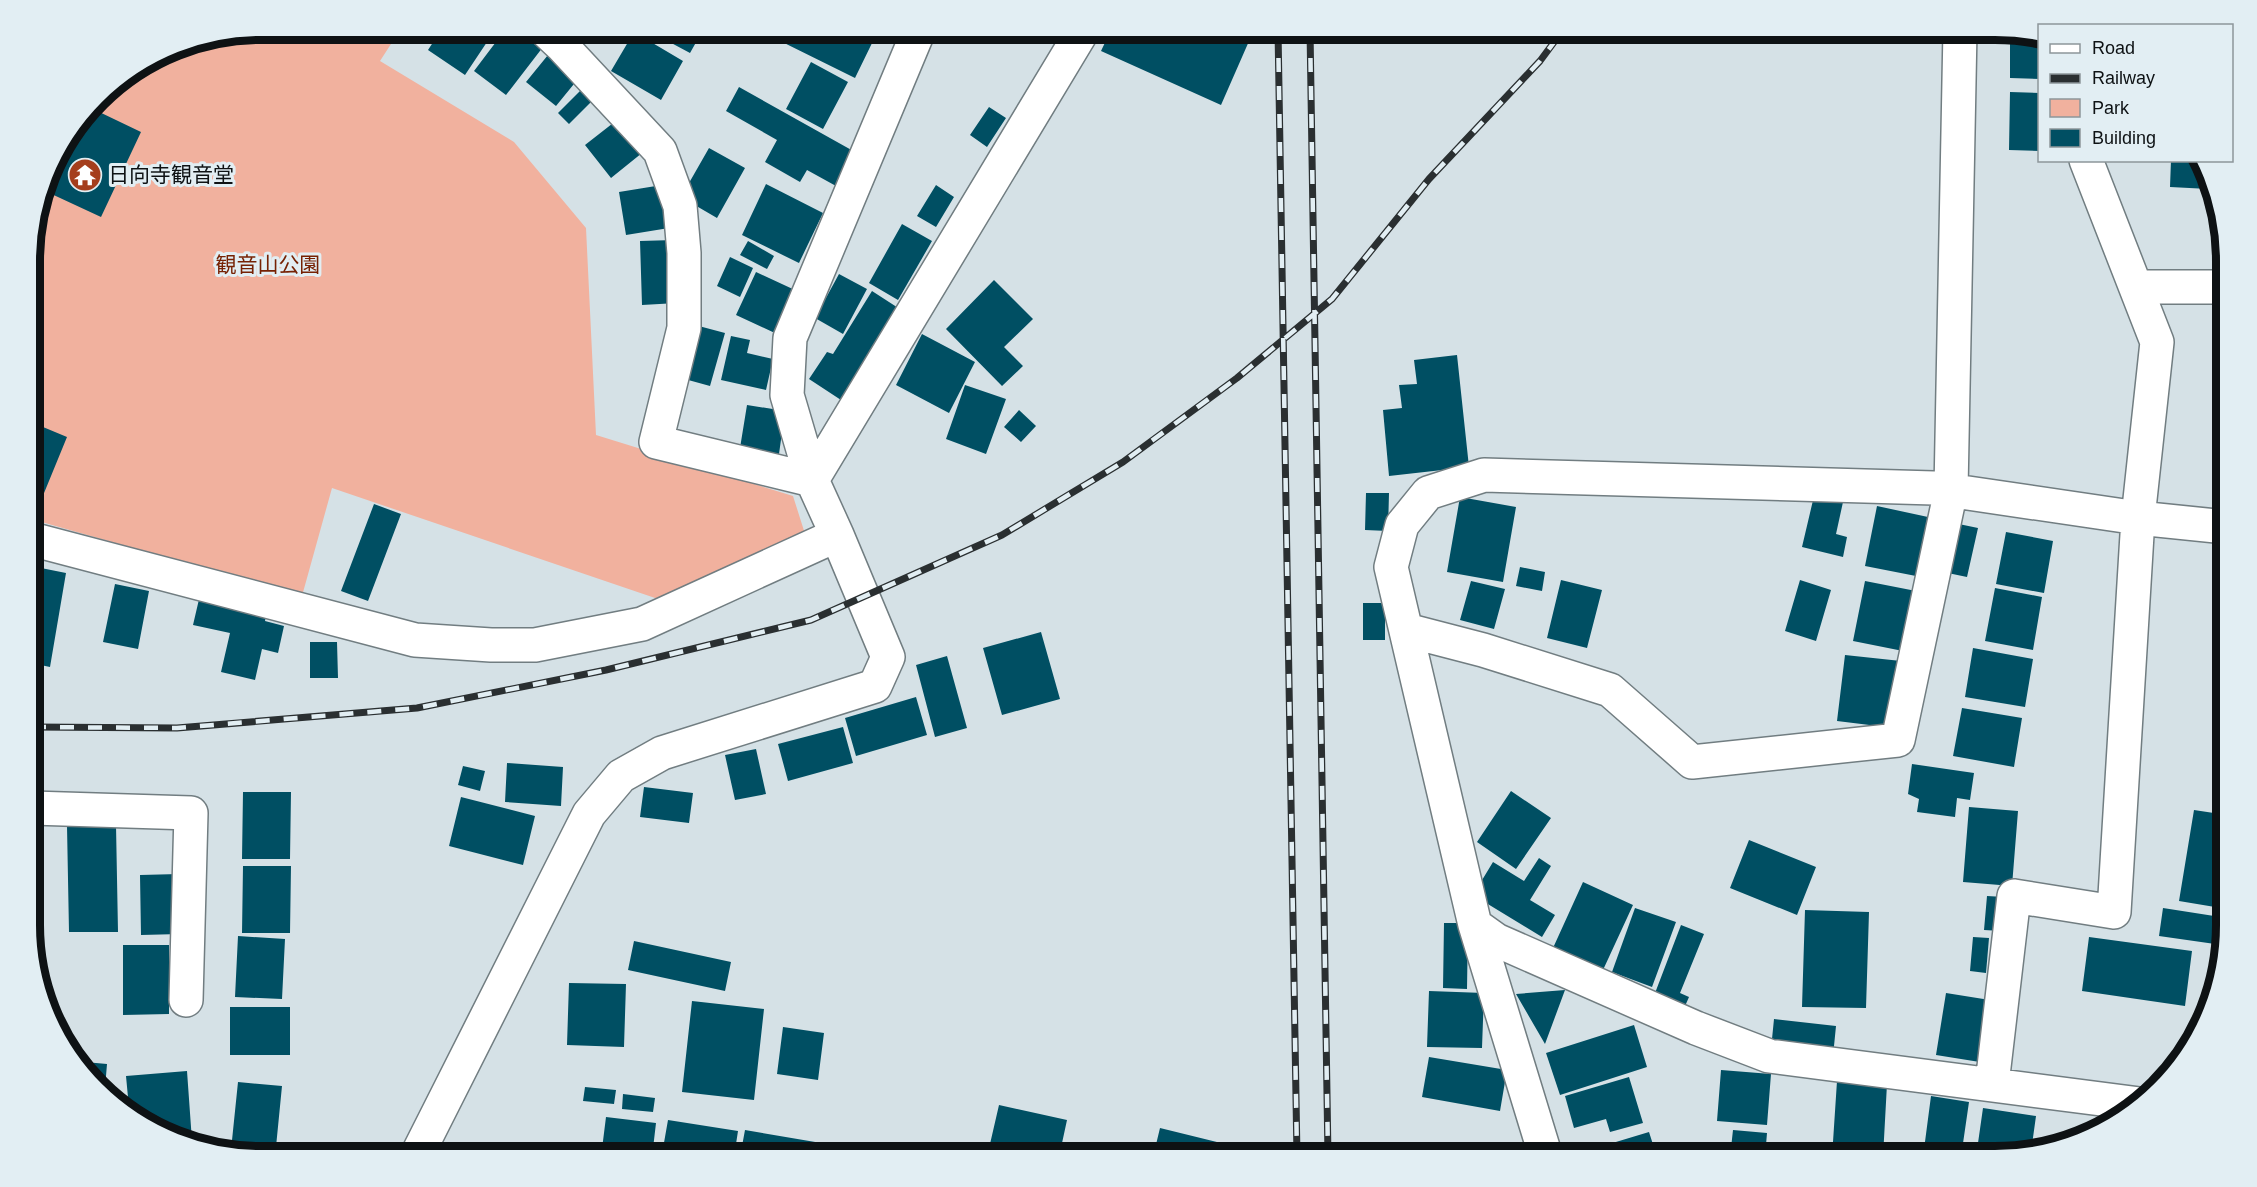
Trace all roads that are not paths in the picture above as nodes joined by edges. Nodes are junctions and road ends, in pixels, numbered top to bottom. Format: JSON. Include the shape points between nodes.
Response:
{"nodes":[{"id":1,"x":556,"y":40,"type":"edge"},
{"id":2,"x":915,"y":40,"type":"edge"},
{"id":3,"x":1077,"y":40,"type":"edge"},
{"id":4,"x":1960,"y":40,"type":"edge"},
{"id":5,"x":2087,"y":162,"type":"edge"},
{"id":6,"x":2216,"y":287,"type":"edge"},
{"id":7,"x":2136,"y":288,"type":"junction"},
{"id":8,"x":812,"y":480,"type":"junction"},
{"id":9,"x":1951,"y":490,"type":"junction"},
{"id":10,"x":2138,"y":518,"type":"junction"},
{"id":11,"x":2216,"y":526,"type":"edge"},
{"id":12,"x":837,"y":535,"type":"junction"},
{"id":13,"x":40,"y":541,"type":"edge"},
{"id":14,"x":1406,"y":630,"type":"junction"},
{"id":15,"x":40,"y":808,"type":"edge"},
{"id":16,"x":1475,"y":925,"type":"junction"},
{"id":17,"x":186,"y":1000,"type":"dead end"},
{"id":18,"x":1992,"y":1084,"type":"junction"},
{"id":19,"x":2128,"y":1102,"type":"edge"},
{"id":20,"x":422,"y":1146,"type":"edge"},
{"id":21,"x":1543,"y":1146,"type":"edge"}],
"edges":[{"from":1,"to":8,"type":"street","via":[[660,152],[680,206],[684,328],[656,442]]},
{"from":2,"to":8,"type":"street","via":[[790,338],[787,394]]},
{"from":3,"to":8,"type":"street"},
{"from":4,"to":9,"type":"street"},
{"from":5,"to":7,"type":"street"},
{"from":6,"to":7,"type":"street"},
{"from":7,"to":10,"type":"street","via":[[2157,342]]},
{"from":8,"to":12,"type":"street"},
{"from":9,"to":10,"type":"street"},
{"from":9,"to":14,"type":"street","via":[[1484,475],[1428,493],[1402,525],[1391,567]]},
{"from":9,"to":14,"type":"street","via":[[1898,740],[1692,762],[1610,690]]},
{"from":10,"to":11,"type":"street"},
{"from":10,"to":18,"type":"street","via":[[2114,912],[2014,896]]},
{"from":12,"to":13,"type":"street","via":[[642,624],[535,645],[415,640]]},
{"from":12,"to":20,"type":"street","via":[[888,657],[875,686],[662,753],[621,776],[589,814]]},
{"from":14,"to":16,"type":"street"},
{"from":15,"to":17,"type":"street","via":[[191,813]]},
{"from":16,"to":18,"type":"street","via":[[1496,940],[1686,1024],[1769,1056]]},
{"from":16,"to":21,"type":"street"},
{"from":18,"to":19,"type":"street"}]}
